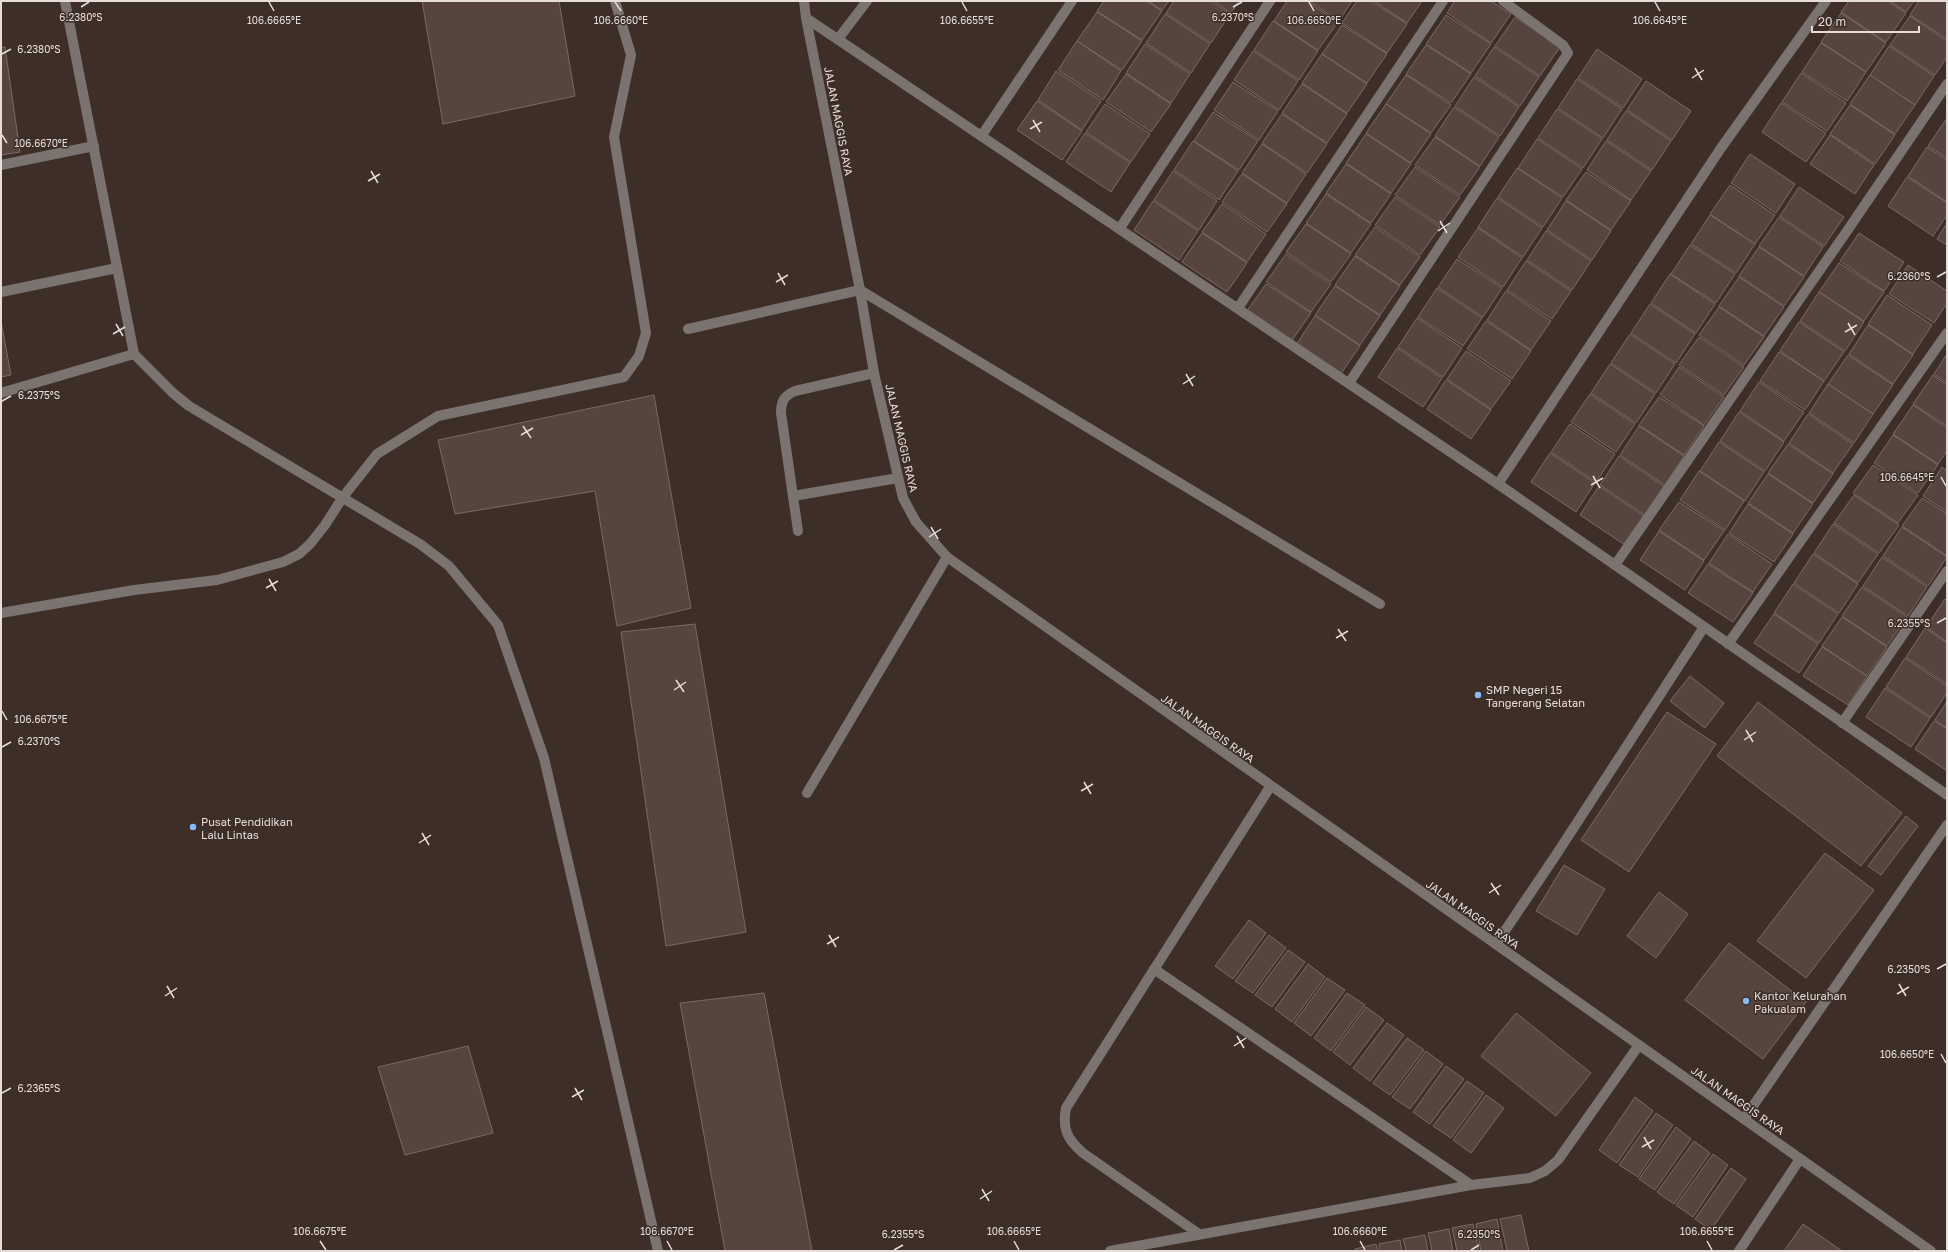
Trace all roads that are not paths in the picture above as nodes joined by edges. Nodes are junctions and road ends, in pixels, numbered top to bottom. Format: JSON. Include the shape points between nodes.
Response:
{"nodes":[{"id":1,"x":65,"y":1,"type":"edge"},
{"id":2,"x":615,"y":1,"type":"edge"},
{"id":3,"x":804,"y":1,"type":"edge"},
{"id":4,"x":867,"y":1,"type":"edge"},
{"id":5,"x":1072,"y":1,"type":"edge"},
{"id":6,"x":1270,"y":1,"type":"edge"},
{"id":7,"x":1443,"y":1,"type":"edge"},
{"id":8,"x":1503,"y":1,"type":"edge"},
{"id":9,"x":1826,"y":1,"type":"edge"},
{"id":10,"x":806,"y":18,"type":"junction"},
{"id":11,"x":838,"y":39,"type":"junction"},
{"id":12,"x":1947,"y":84,"type":"edge"},
{"id":13,"x":982,"y":135,"type":"junction"},
{"id":14,"x":94,"y":146,"type":"junction"},
{"id":15,"x":1,"y":165,"type":"edge"},
{"id":16,"x":1120,"y":228,"type":"junction"},
{"id":17,"x":117,"y":268,"type":"junction"},
{"id":18,"x":860,"y":290,"type":"junction"},
{"id":19,"x":1,"y":292,"type":"edge"},
{"id":20,"x":1238,"y":308,"type":"junction"},
{"id":21,"x":688,"y":329,"type":"dead end"},
{"id":22,"x":1947,"y":333,"type":"edge"},
{"id":23,"x":134,"y":354,"type":"junction"},
{"id":24,"x":874,"y":373,"type":"junction"},
{"id":25,"x":1349,"y":383,"type":"junction"},
{"id":26,"x":1,"y":393,"type":"edge"},
{"id":27,"x":898,"y":478,"type":"junction"},
{"id":28,"x":1498,"y":484,"type":"junction"},
{"id":29,"x":793,"y":496,"type":"junction"},
{"id":30,"x":343,"y":497,"type":"junction"},
{"id":31,"x":798,"y":531,"type":"dead end"},
{"id":32,"x":947,"y":557,"type":"junction"},
{"id":33,"x":1615,"y":565,"type":"junction"},
{"id":34,"x":1947,"y":571,"type":"edge"},
{"id":35,"x":1380,"y":604,"type":"dead end"},
{"id":36,"x":1,"y":613,"type":"edge"},
{"id":37,"x":1704,"y":627,"type":"junction"},
{"id":38,"x":1728,"y":644,"type":"junction"},
{"id":39,"x":1842,"y":723,"type":"junction"},
{"id":40,"x":1270,"y":787,"type":"junction"},
{"id":41,"x":807,"y":793,"type":"dead end"},
{"id":42,"x":1947,"y":795,"type":"edge"},
{"id":43,"x":1947,"y":825,"type":"edge"},
{"id":44,"x":1496,"y":944,"type":"junction"},
{"id":45,"x":1154,"y":969,"type":"junction"},
{"id":46,"x":1639,"y":1045,"type":"junction"},
{"id":47,"x":1744,"y":1119,"type":"junction"},
{"id":48,"x":1800,"y":1159,"type":"junction"},
{"id":49,"x":1471,"y":1186,"type":"junction"},
{"id":50,"x":1199,"y":1234,"type":"junction"},
{"id":51,"x":658,"y":1251,"type":"edge"},
{"id":52,"x":1110,"y":1251,"type":"edge"},
{"id":53,"x":1739,"y":1251,"type":"edge"},
{"id":54,"x":1931,"y":1251,"type":"edge"}],
"edges":[{"from":1,"to":14,"type":"street"},
{"from":2,"to":30,"type":"street","via":[[631,55],[614,137],[646,333],[639,356],[624,377],[438,416],[377,454]]},
{"from":3,"to":10,"type":"street","name":"JALAN MAGGIS RAYA"},
{"from":4,"to":11,"type":"street"},
{"from":5,"to":13,"type":"street"},
{"from":6,"to":16,"type":"street"},
{"from":7,"to":20,"type":"street"},
{"from":8,"to":25,"type":"street","via":[[1563,45],[1568,53]]},
{"from":9,"to":28,"type":"street","via":[[1721,148]]},
{"from":10,"to":11,"type":"street"},
{"from":10,"to":18,"type":"street","name":"JALAN MAGGIS RAYA"},
{"from":11,"to":13,"type":"street"},
{"from":12,"to":33,"type":"street"},
{"from":13,"to":16,"type":"street"},
{"from":14,"to":15,"type":"street"},
{"from":14,"to":17,"type":"street"},
{"from":16,"to":20,"type":"street"},
{"from":17,"to":19,"type":"street"},
{"from":17,"to":23,"type":"street"},
{"from":18,"to":21,"type":"street"},
{"from":18,"to":24,"type":"street","name":"JALAN MAGGIS RAYA"},
{"from":18,"to":35,"type":"street"},
{"from":20,"to":25,"type":"street"},
{"from":22,"to":38,"type":"street"},
{"from":23,"to":26,"type":"street"},
{"from":23,"to":30,"type":"street","via":[[189,406]]},
{"from":24,"to":27,"type":"street","name":"JALAN MAGGIS RAYA"},
{"from":24,"to":29,"type":"street","via":[[795,391],[785,396],[781,403],[781,413]]},
{"from":25,"to":28,"type":"street"},
{"from":27,"to":29,"type":"street"},
{"from":27,"to":32,"type":"street","name":"JALAN MAGGIS RAYA","via":[[903,498],[916,522]]},
{"from":28,"to":33,"type":"street"},
{"from":29,"to":31,"type":"street"},
{"from":30,"to":36,"type":"street","via":[[310,544],[299,554],[283,562],[217,580],[134,590]]},
{"from":30,"to":51,"type":"street","via":[[420,544],[449,566],[498,625],[544,758]]},
{"from":32,"to":40,"type":"street","name":"JALAN MAGGIS RAYA"},
{"from":32,"to":41,"type":"street"},
{"from":33,"to":37,"type":"street"},
{"from":34,"to":39,"type":"street"},
{"from":37,"to":38,"type":"street"},
{"from":37,"to":44,"type":"street"},
{"from":38,"to":39,"type":"street"},
{"from":39,"to":42,"type":"street"},
{"from":40,"to":44,"type":"street","name":"JALAN MAGGIS RAYA"},
{"from":40,"to":45,"type":"street"},
{"from":43,"to":47,"type":"street"},
{"from":44,"to":46,"type":"street","name":"JALAN MAGGIS RAYA"},
{"from":45,"to":49,"type":"street"},
{"from":45,"to":50,"type":"street","via":[[1066,1108],[1064,1123],[1067,1134],[1083,1153]]},
{"from":46,"to":47,"type":"street","name":"JALAN MAGGIS RAYA"},
{"from":46,"to":49,"type":"street","via":[[1554,1164],[1530,1178]]},
{"from":47,"to":48,"type":"street","name":"JALAN MAGGIS RAYA"},
{"from":48,"to":53,"type":"street"},
{"from":48,"to":54,"type":"street","name":"JALAN MAGGIS RAYA"},
{"from":49,"to":50,"type":"street"},
{"from":50,"to":52,"type":"street"}]}
